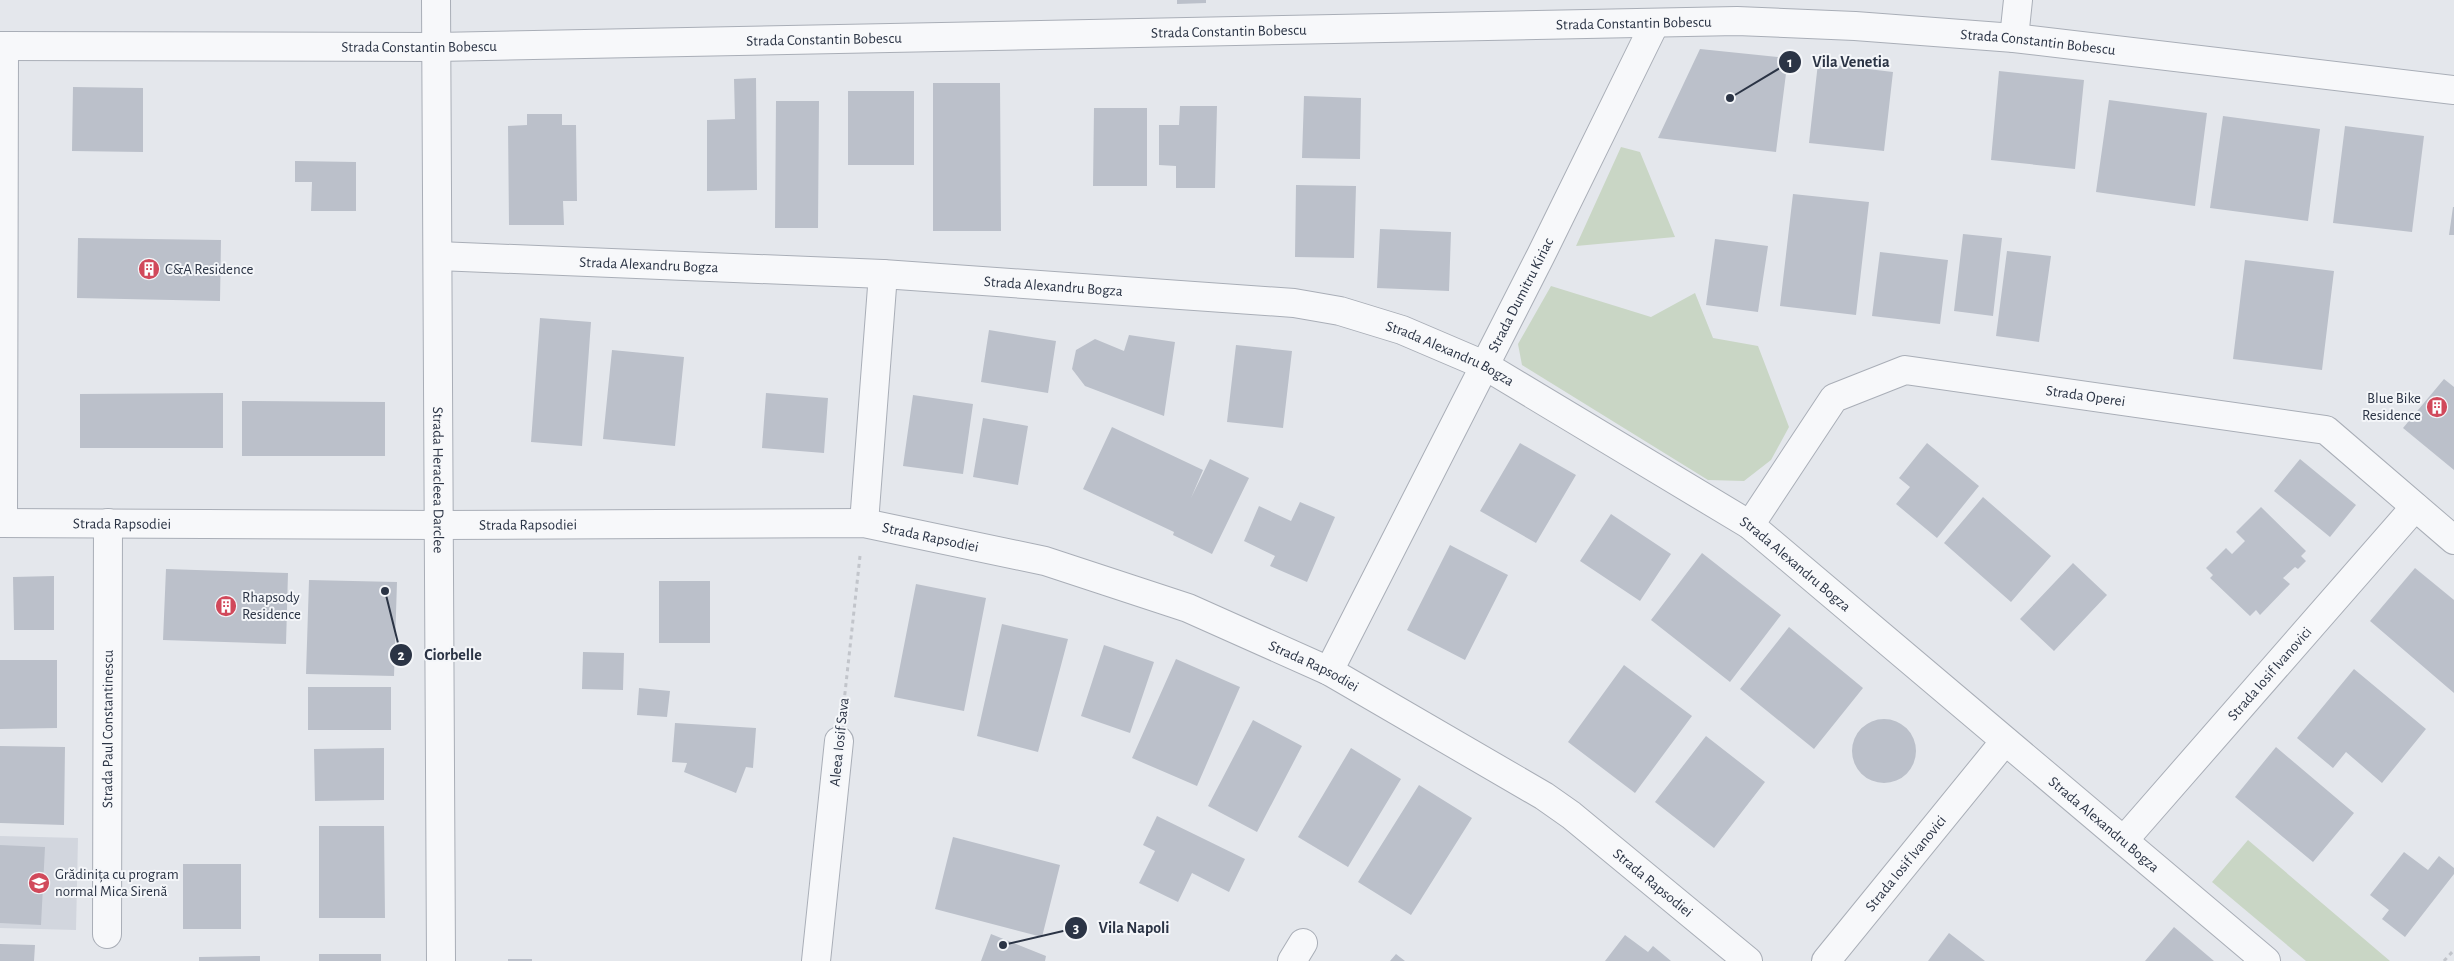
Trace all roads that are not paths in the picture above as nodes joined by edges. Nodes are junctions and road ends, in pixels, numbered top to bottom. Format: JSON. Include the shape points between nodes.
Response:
{"nodes":[{"id":1,"x":436,"y":0,"type":"edge"},
{"id":2,"x":2018,"y":0,"type":"edge"},
{"id":3,"x":1655,"y":23,"type":"junction"},
{"id":4,"x":2014,"y":38,"type":"junction"},
{"id":5,"x":2,"y":46,"type":"edge"},
{"id":6,"x":437,"y":47,"type":"junction"},
{"id":7,"x":2454,"y":90,"type":"edge"},
{"id":8,"x":438,"y":256,"type":"junction"},
{"id":9,"x":883,"y":274,"type":"junction"},
{"id":10,"x":1484,"y":365,"type":"junction"},
{"id":11,"x":2415,"y":508,"type":"junction"},
{"id":12,"x":1,"y":523,"type":"edge"},
{"id":13,"x":108,"y":523,"type":"junction"},
{"id":14,"x":864,"y":523,"type":"junction"},
{"id":15,"x":439,"y":525,"type":"junction"},
{"id":16,"x":1750,"y":526,"type":"junction"},
{"id":17,"x":2454,"y":540,"type":"edge"},
{"id":18,"x":1329,"y":671,"type":"junction"},
{"id":19,"x":839,"y":741,"type":"road end"},
{"id":20,"x":2005,"y":741,"type":"junction"},
{"id":21,"x":2124,"y":840,"type":"junction"},
{"id":22,"x":107,"y":934,"type":"dead end"},
{"id":23,"x":441,"y":961,"type":"edge"},
{"id":24,"x":816,"y":961,"type":"edge"},
{"id":25,"x":1748,"y":961,"type":"edge"},
{"id":26,"x":1826,"y":961,"type":"edge"},
{"id":27,"x":2266,"y":961,"type":"edge"}],
"edges":[{"from":1,"to":6,"type":"street","name":"Strada Heracleea Darclee"},
{"from":2,"to":4,"type":"street"},
{"from":3,"to":4,"type":"street","name":"Strada Constantin Bobescu","via":[[1738,21]]},
{"from":3,"to":6,"type":"street","name":"Strada Constantin Bobescu"},
{"from":3,"to":10,"type":"street","name":"Strada Dumitru Kiriac"},
{"from":4,"to":7,"type":"street","name":"Strada Constantin Bobescu"},
{"from":5,"to":6,"type":"street","name":"Strada Constantin Bobescu"},
{"from":5,"to":12,"type":"street"},
{"from":6,"to":8,"type":"street","name":"Strada Heracleea Darclee"},
{"from":8,"to":9,"type":"street","name":"Strada Alexandru Bogza"},
{"from":8,"to":15,"type":"street","name":"Strada Heracleea Darclee"},
{"from":9,"to":10,"type":"street","name":"Strada Alexandru Bogza","via":[[1294,303],[1340,311],[1402,330]]},
{"from":9,"to":14,"type":"street"},
{"from":10,"to":16,"type":"street","name":"Strada Alexandru Bogza"},
{"from":10,"to":18,"type":"street","name":"Strada Dumitru Kiriac"},
{"from":11,"to":16,"type":"street","name":"Strada Operei","via":[[2326,430],[1905,370],[1834,398]]},
{"from":11,"to":17,"type":"street","name":"Strada Operei"},
{"from":11,"to":21,"type":"street","name":"Strada Iosif Ivanovici"},
{"from":12,"to":13,"type":"street","name":"Strada Rapsodiei"},
{"from":13,"to":15,"type":"street","name":"Strada Rapsodiei"},
{"from":13,"to":22,"type":"street","name":"Strada Paul Constantinescu"},
{"from":14,"to":15,"type":"street","name":"Strada Rapsodiei"},
{"from":14,"to":18,"type":"street","name":"Strada Rapsodiei","via":[[1045,561],[1188,608]]},
{"from":15,"to":23,"type":"street","name":"Strada Heracleea Darclee"},
{"from":16,"to":20,"type":"street","name":"Strada Alexandru Bogza"},
{"from":18,"to":25,"type":"street","name":"Strada Rapsodiei","via":[[1544,796]]},
{"from":19,"to":24,"type":"street","name":"Aleea Iosif Sava"},
{"from":20,"to":21,"type":"street","name":"Strada Alexandru Bogza"},
{"from":20,"to":26,"type":"street","name":"Strada Iosif Ivanovici"},
{"from":21,"to":27,"type":"street","name":"Strada Alexandru Bogza"}]}
